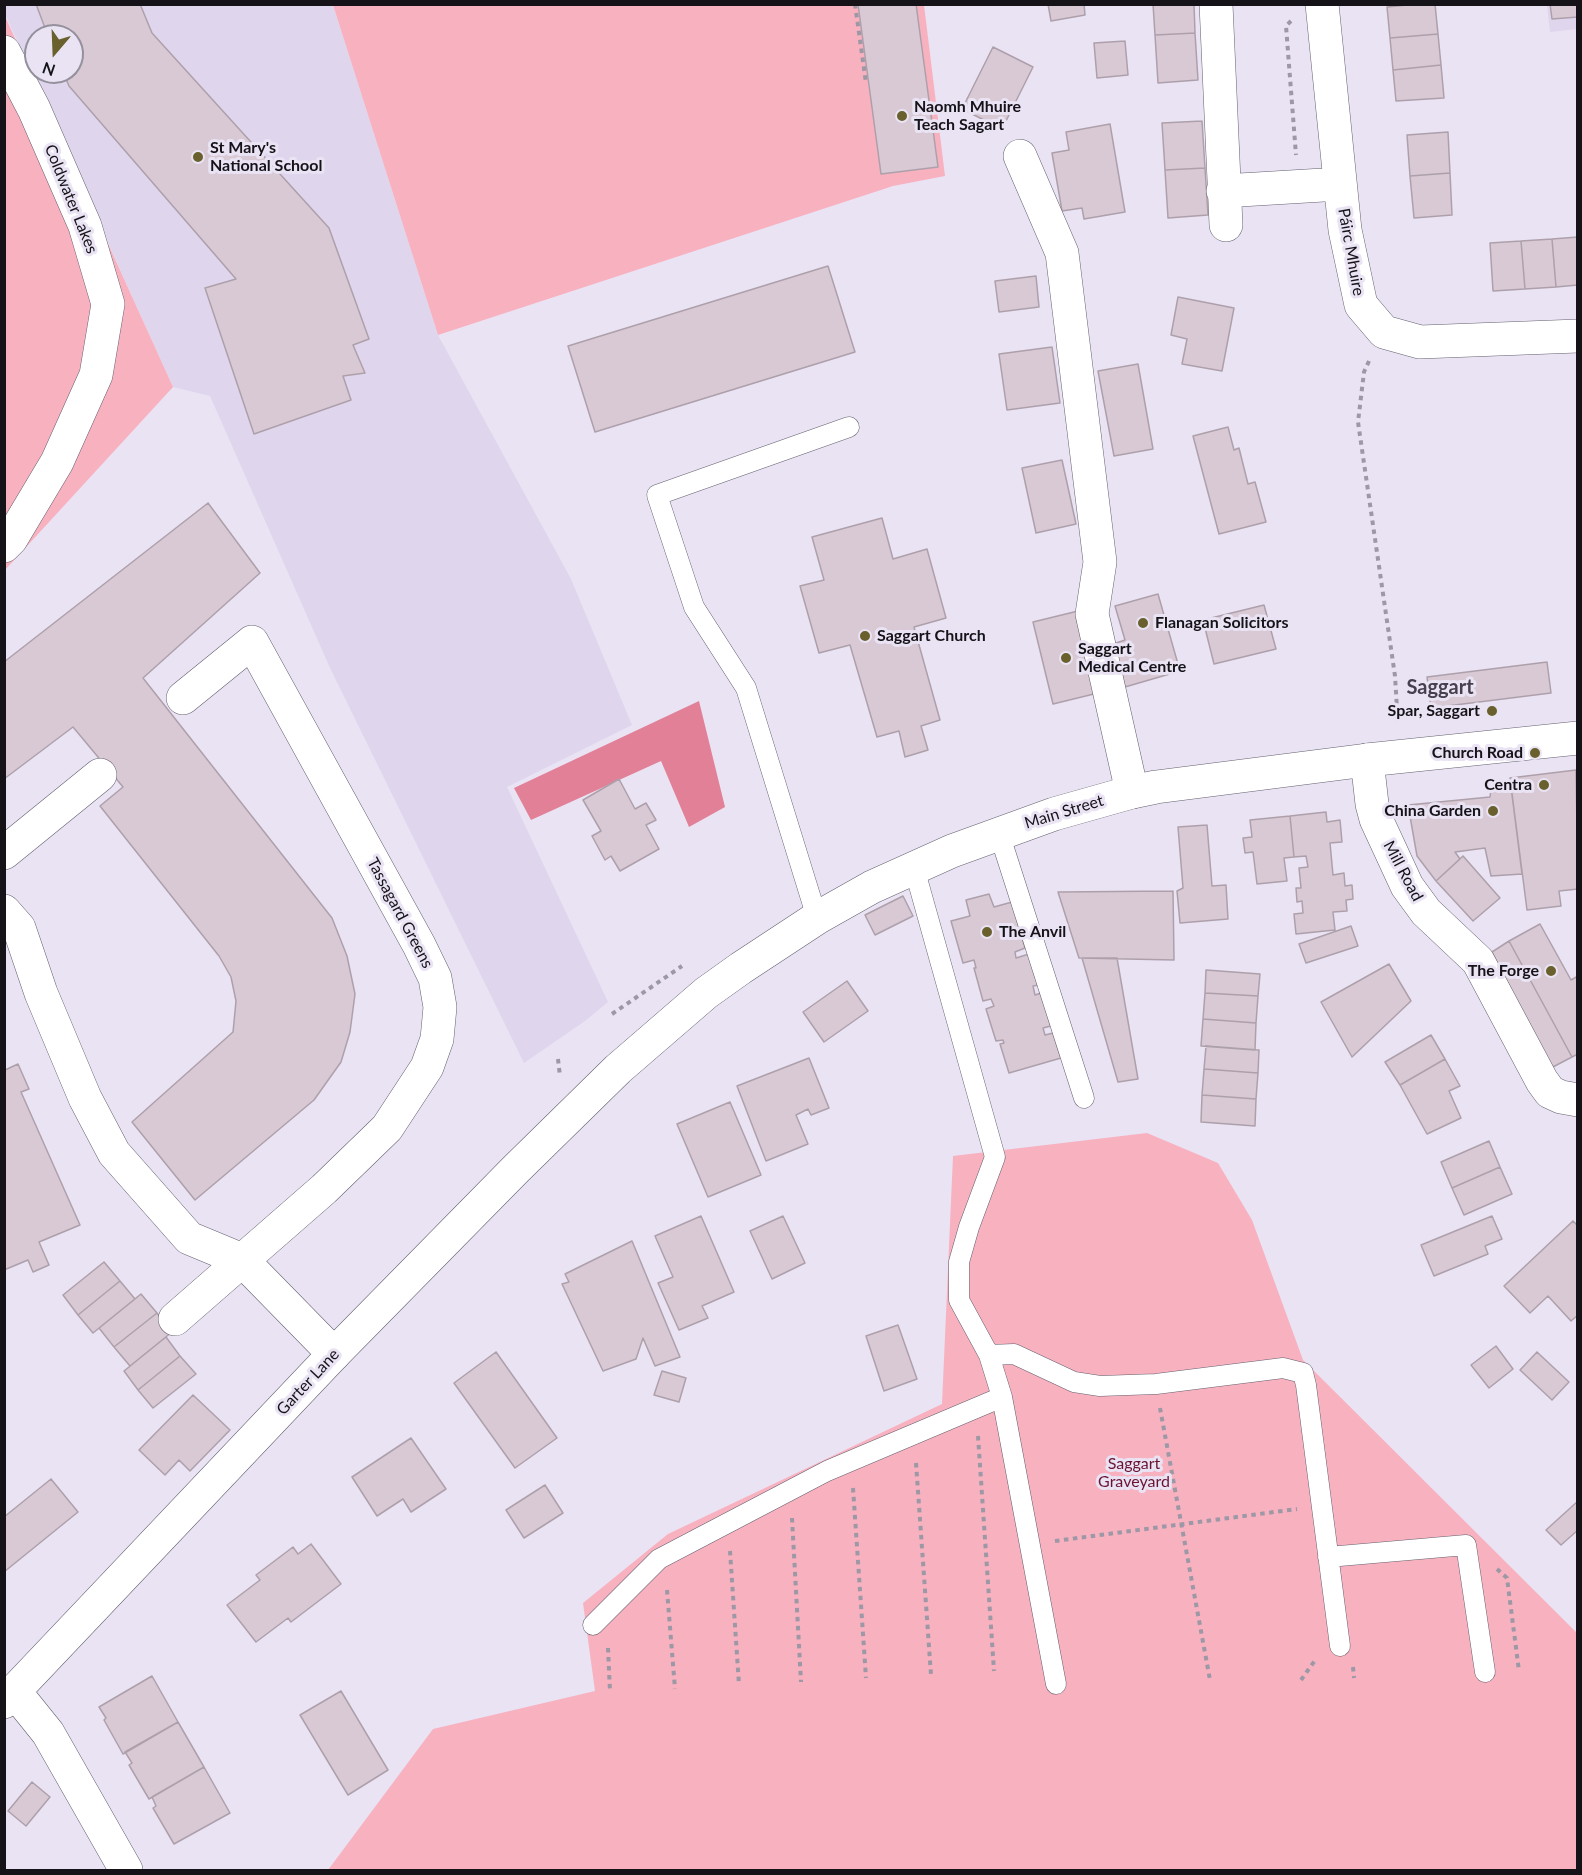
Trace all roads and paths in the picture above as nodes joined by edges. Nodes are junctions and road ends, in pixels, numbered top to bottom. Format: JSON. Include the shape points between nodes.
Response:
{"nodes":[{"id":1,"x":855,"y":4,"type":"edge"},
{"id":2,"x":1216,"y":4,"type":"edge"},
{"id":3,"x":1322,"y":4,"type":"edge"},
{"id":4,"x":4,"y":51,"type":"edge"},
{"id":5,"x":866,"y":83,"type":"dead end"},
{"id":6,"x":1020,"y":156,"type":"dead end"},
{"id":7,"x":1340,"y":184,"type":"junction"},
{"id":8,"x":1223,"y":191,"type":"junction"},
{"id":9,"x":1226,"y":225,"type":"dead end"},
{"id":10,"x":1578,"y":336,"type":"edge"},
{"id":11,"x":1370,"y":357,"type":"dead end"},
{"id":12,"x":849,"y":427,"type":"dead end"},
{"id":13,"x":4,"y":546,"type":"edge"},
{"id":14,"x":183,"y":698,"type":"dead end"},
{"id":15,"x":1398,"y":733,"type":"dead end"},
{"id":16,"x":1578,"y":738,"type":"edge"},
{"id":17,"x":1367,"y":760,"type":"junction"},
{"id":18,"x":100,"y":775,"type":"dead end"},
{"id":19,"x":1132,"y":792,"type":"junction"},
{"id":20,"x":999,"y":833,"type":"junction"},
{"id":21,"x":4,"y":853,"type":"edge"},
{"id":22,"x":912,"y":868,"type":"junction"},
{"id":23,"x":4,"y":911,"type":"edge"},
{"id":24,"x":817,"y":918,"type":"junction"},
{"id":25,"x":618,"y":1069,"type":"joint"},
{"id":26,"x":1084,"y":1098,"type":"dead end"},
{"id":27,"x":1578,"y":1100,"type":"edge"},
{"id":28,"x":242,"y":1260,"type":"junction"},
{"id":29,"x":175,"y":1319,"type":"dead end"},
{"id":30,"x":334,"y":1354,"type":"junction"},
{"id":31,"x":989,"y":1355,"type":"junction"},
{"id":32,"x":1156,"y":1384,"type":"junction"},
{"id":33,"x":1002,"y":1397,"type":"junction"},
{"id":34,"x":976,"y":1408,"type":"junction"},
{"id":35,"x":914,"y":1434,"type":"junction"},
{"id":36,"x":851,"y":1461,"type":"junction"},
{"id":37,"x":791,"y":1490,"type":"junction"},
{"id":38,"x":1322,"y":1506,"type":"junction"},
{"id":39,"x":728,"y":1523,"type":"junction"},
{"id":40,"x":1182,"y":1524,"type":"junction"},
{"id":41,"x":1047,"y":1542,"type":"dead end"},
{"id":42,"x":664,"y":1556,"type":"junction"},
{"id":43,"x":1328,"y":1557,"type":"junction"},
{"id":44,"x":600,"y":1618,"type":"joint"},
{"id":45,"x":1340,"y":1646,"type":"dead end"},
{"id":46,"x":994,"y":1671,"type":"dead end"},
{"id":47,"x":1485,"y":1672,"type":"dead end"},
{"id":48,"x":931,"y":1675,"type":"dead end"},
{"id":49,"x":866,"y":1678,"type":"dead end"},
{"id":50,"x":1210,"y":1680,"type":"dead end"},
{"id":51,"x":801,"y":1682,"type":"dead end"},
{"id":52,"x":1056,"y":1684,"type":"dead end"},
{"id":53,"x":739,"y":1685,"type":"dead end"},
{"id":54,"x":675,"y":1689,"type":"dead end"},
{"id":55,"x":610,"y":1692,"type":"dead end"},
{"id":56,"x":10,"y":1697,"type":"edge"},
{"id":57,"x":126,"y":1870,"type":"edge"}],
"edges":[{"from":1,"to":5,"type":"path"},
{"from":2,"to":8,"type":"street"},
{"from":3,"to":7,"type":"street","name":"Páirc Mhuire"},
{"from":4,"to":13,"type":"street","name":"Coldwater Lakes","via":[[85,226],[108,304],[96,375],[57,462]]},
{"from":6,"to":19,"type":"street","via":[[1062,253],[1101,562],[1092,614]]},
{"from":7,"to":8,"type":"street"},
{"from":7,"to":10,"type":"street","name":"Páirc Mhuire","via":[[1361,305],[1384,332],[1420,342]]},
{"from":8,"to":9,"type":"street"},
{"from":11,"to":15,"type":"path","via":[[1364,372],[1358,422],[1395,676]]},
{"from":12,"to":24,"type":"lane","via":[[657,495],[694,607],[746,688]]},
{"from":14,"to":28,"type":"street","name":"Tassagard Greens","via":[[252,642],[419,945],[435,978],[440,1007],[437,1039],[427,1067],[387,1128]]},
{"from":16,"to":17,"type":"street","name":"Main Street"},
{"from":17,"to":19,"type":"street","name":"Main Street"},
{"from":17,"to":27,"type":"street","name":"Mill Road","via":[[1376,819],[1407,886],[1425,912],[1478,962],[1542,1082],[1550,1092]]},
{"from":18,"to":21,"type":"street"},
{"from":19,"to":20,"type":"street","name":"Main Street"},
{"from":20,"to":22,"type":"street","name":"Main Street"},
{"from":20,"to":26,"type":"lane"},
{"from":22,"to":24,"type":"street","name":"Main Street"},
{"from":22,"to":31,"type":"lane","via":[[995,1157],[959,1262],[959,1300]]},
{"from":23,"to":28,"type":"street","via":[[19,928],[81,1088],[114,1153],[189,1238]]},
{"from":24,"to":25,"type":"street","name":"Main Street","via":[[706,993]]},
{"from":25,"to":30,"type":"street","name":"Garter Lane"},
{"from":28,"to":29,"type":"street","name":"Tassagard Greens"},
{"from":28,"to":30,"type":"street"},
{"from":30,"to":56,"type":"street","name":"Garter Lane"},
{"from":31,"to":32,"type":"lane","via":[[1014,1354],[1074,1382],[1100,1386]]},
{"from":31,"to":33,"type":"lane"},
{"from":32,"to":38,"type":"lane","via":[[1283,1368],[1303,1373]]},
{"from":32,"to":40,"type":"path"},
{"from":33,"to":34,"type":"lane"},
{"from":33,"to":52,"type":"lane"},
{"from":34,"to":35,"type":"lane"},
{"from":34,"to":46,"type":"path"},
{"from":35,"to":36,"type":"lane"},
{"from":35,"to":48,"type":"path"},
{"from":36,"to":37,"type":"lane"},
{"from":36,"to":49,"type":"path"},
{"from":37,"to":39,"type":"lane"},
{"from":37,"to":51,"type":"path"},
{"from":38,"to":40,"type":"path"},
{"from":38,"to":43,"type":"lane"},
{"from":39,"to":42,"type":"lane"},
{"from":39,"to":53,"type":"path"},
{"from":40,"to":41,"type":"path"},
{"from":40,"to":50,"type":"path"},
{"from":42,"to":44,"type":"lane"},
{"from":42,"to":54,"type":"path"},
{"from":43,"to":45,"type":"lane"},
{"from":43,"to":47,"type":"lane","via":[[1466,1545]]},
{"from":44,"to":55,"type":"path"},
{"from":56,"to":57,"type":"street","via":[[48,1733]]}]}
